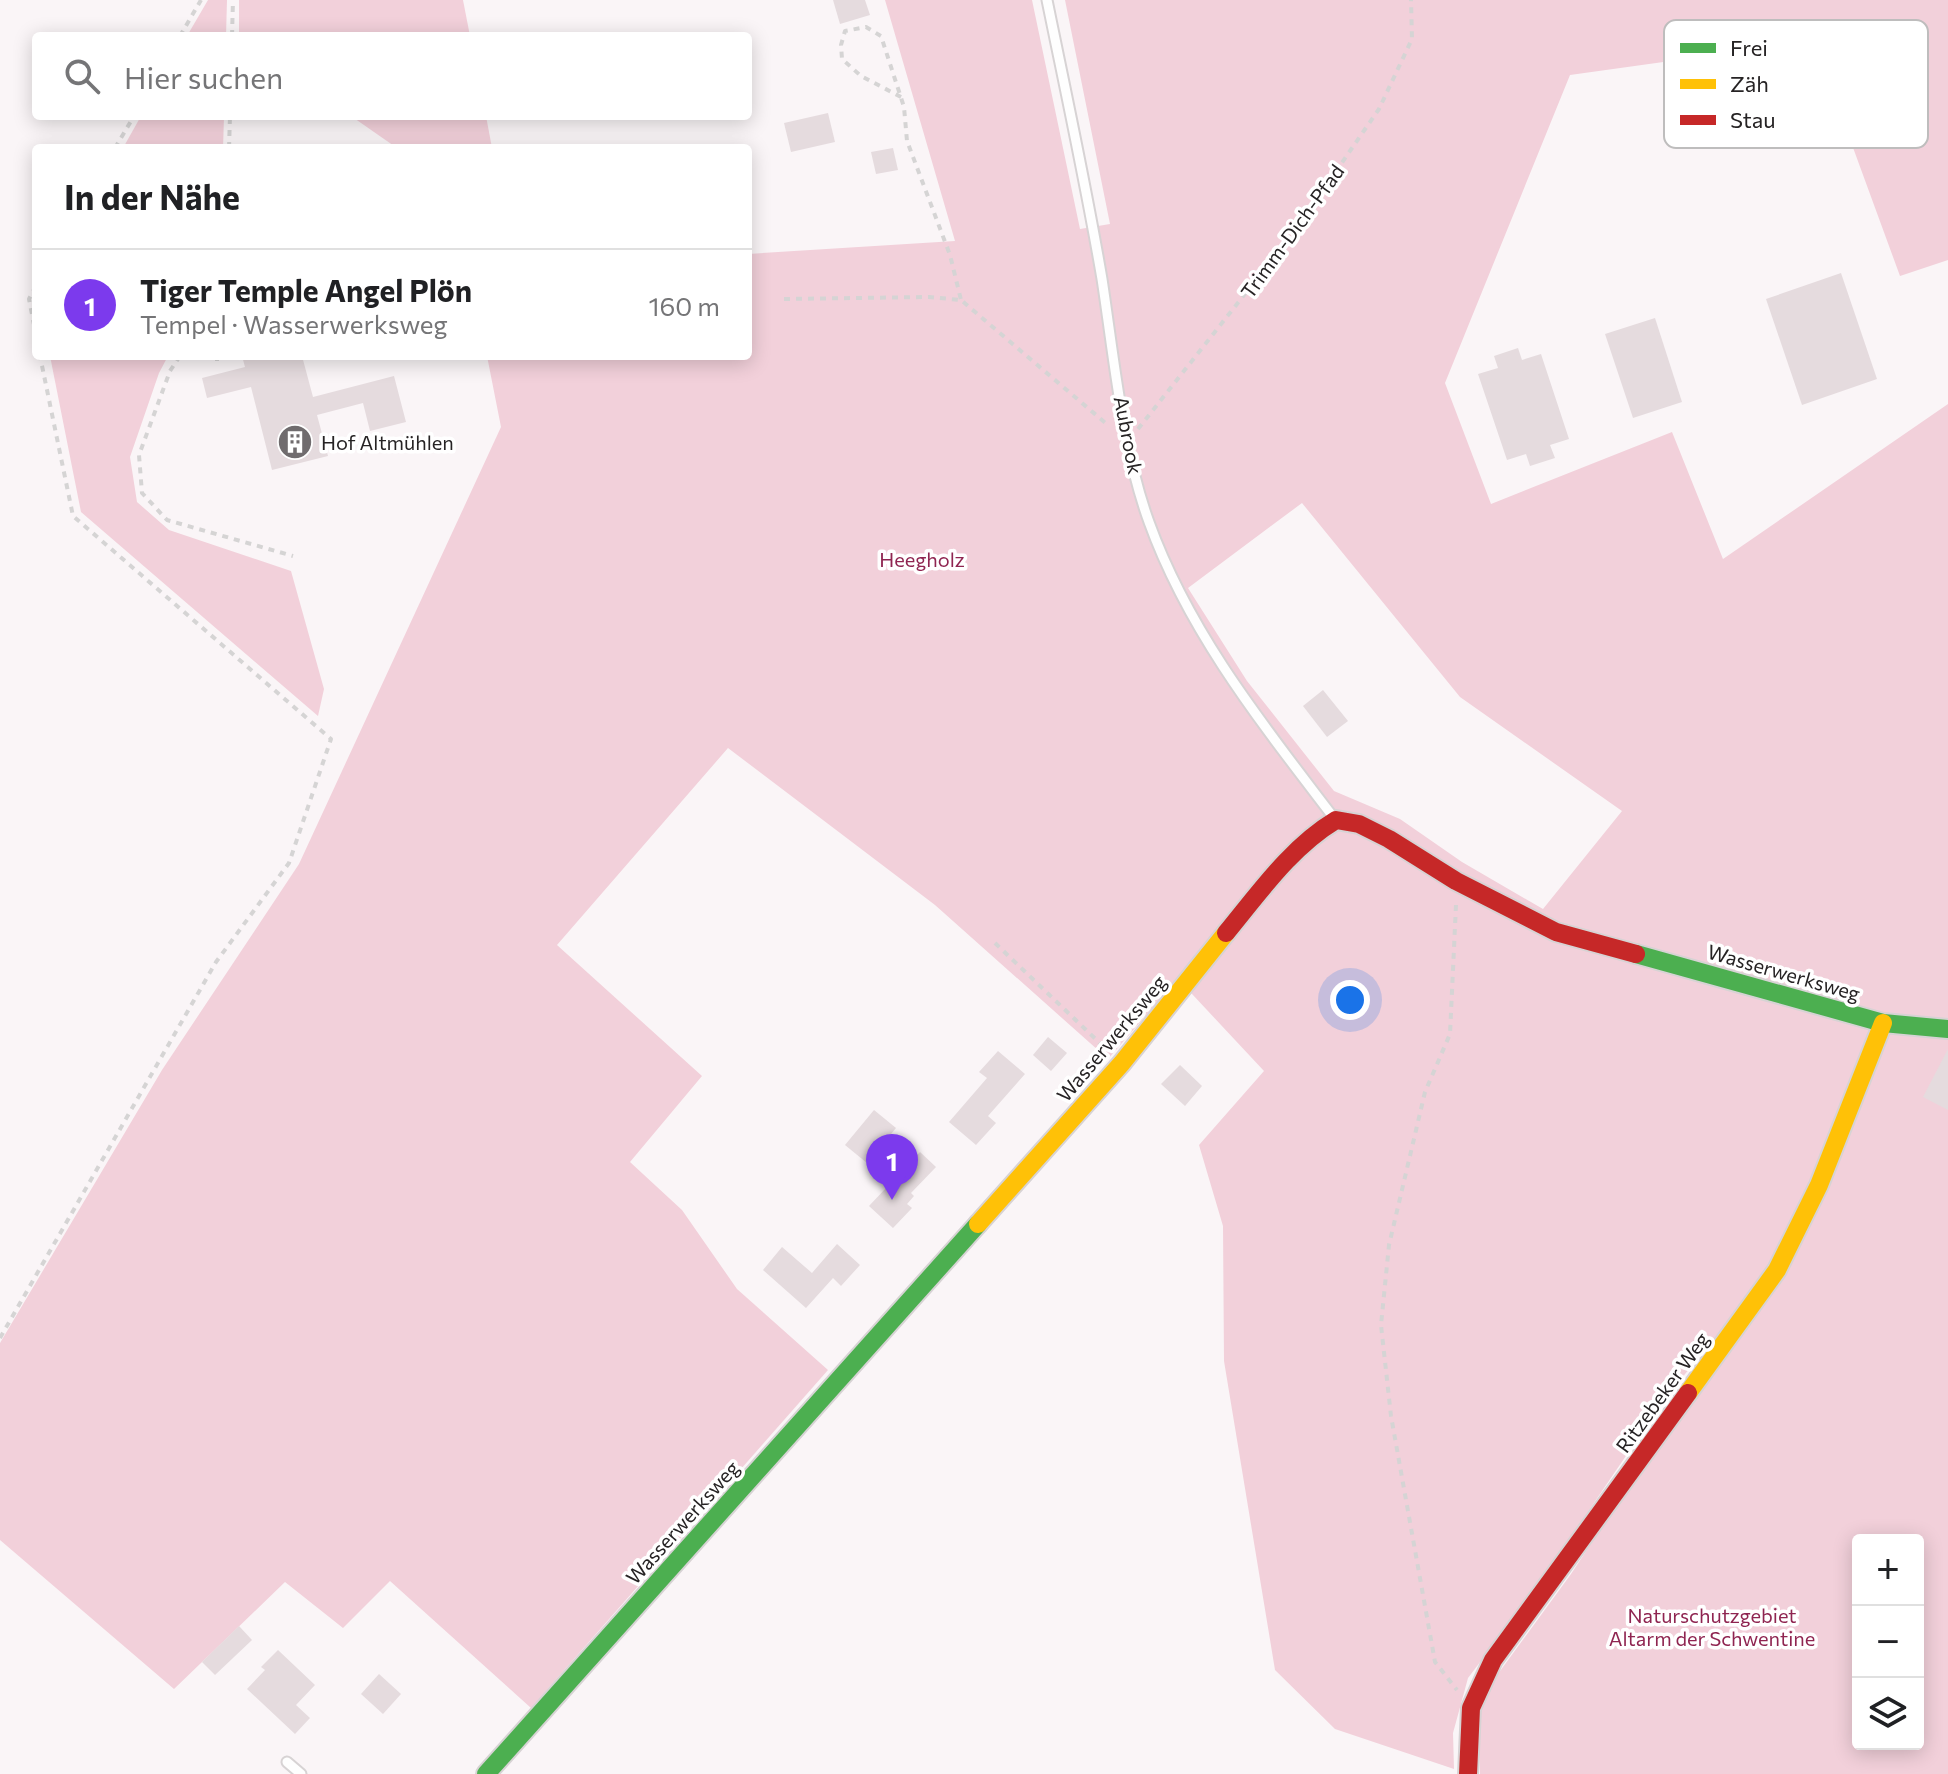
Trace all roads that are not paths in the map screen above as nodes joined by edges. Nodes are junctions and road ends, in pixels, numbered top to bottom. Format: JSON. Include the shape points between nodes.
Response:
{"nodes":[{"id":1,"x":1047,"y":0,"type":"edge"},
{"id":2,"x":1336,"y":820,"type":"junction"},
{"id":3,"x":1883,"y":1023,"type":"junction"},
{"id":4,"x":1948,"y":1029,"type":"edge"},
{"id":5,"x":287,"y":1762,"type":"dead end"},
{"id":6,"x":301,"y":1774,"type":"edge"},
{"id":7,"x":486,"y":1774,"type":"edge"},
{"id":8,"x":1468,"y":1774,"type":"edge"}],
"edges":[{"from":1,"to":2,"type":"lane","name":"Aubrook","via":[[1093,228],[1128,442],[1148,521],[1191,616],[1234,686]]},
{"from":2,"to":3,"type":"street","name":"Wasserwerksweg","via":[[1389,839],[1456,881],[1556,932]]},
{"from":2,"to":7,"type":"street","name":"Wasserwerksweg","via":[[1316,832],[1270,879],[1122,1063]]},
{"from":3,"to":4,"type":"street","name":"Wasserwerksweg"},
{"from":3,"to":8,"type":"street","name":"Ritzebeker Weg","via":[[1819,1185],[1777,1270],[1493,1660],[1471,1708]]},
{"from":5,"to":6,"type":"lane"}]}
